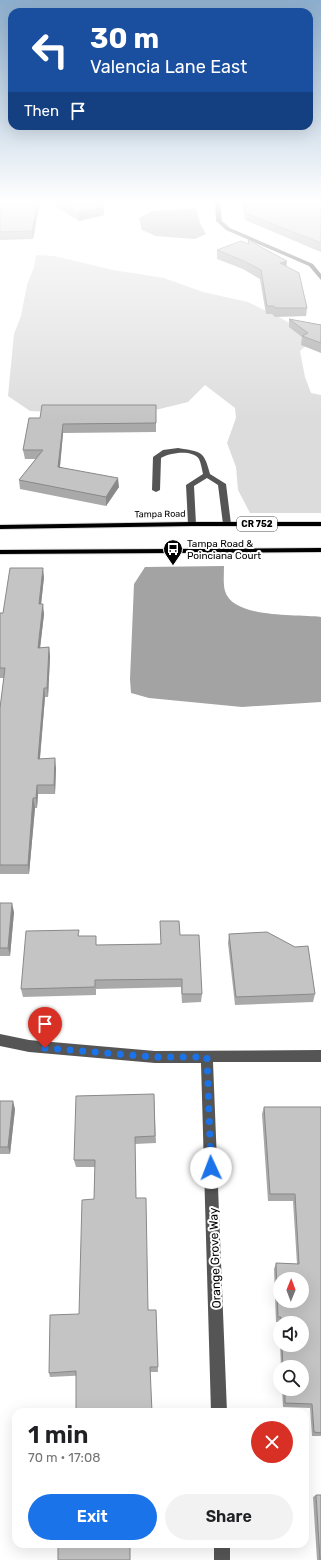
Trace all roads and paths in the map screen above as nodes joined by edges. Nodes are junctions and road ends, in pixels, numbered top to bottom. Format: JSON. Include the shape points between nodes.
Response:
{"nodes":[{"id":1,"x":207,"y":475,"type":"junction"},
{"id":2,"x":156,"y":490,"type":"dead end"},
{"id":3,"x":192,"y":524,"type":"junction"},
{"id":4,"x":227,"y":524,"type":"junction"},
{"id":5,"x":321,"y":524,"type":"edge"},
{"id":6,"x":0,"y":527,"type":"edge"},
{"id":7,"x":321,"y":550,"type":"edge"},
{"id":8,"x":0,"y":552,"type":"edge"},
{"id":9,"x":0,"y":1040,"type":"edge"},
{"id":10,"x":321,"y":1056,"type":"edge"},
{"id":11,"x":207,"y":1057,"type":"junction"},
{"id":12,"x":219,"y":1408,"type":"edge"},
{"id":13,"x":222,"y":1548,"type":"edge"},
{"id":14,"x":222,"y":1560,"type":"edge"}],
"edges":[{"from":1,"to":2,"type":"street","via":[[203,459],[198,454],[187,451],[166,452],[157,457]]},
{"from":1,"to":3,"type":"street","via":[[190,485]]},
{"from":1,"to":4,"type":"street","via":[[222,484]]},
{"from":3,"to":4,"type":"main road","name":"Tampa Road","number":"CR 752"},
{"from":3,"to":6,"type":"main road","name":"Tampa Road","number":"CR 752"},
{"from":4,"to":5,"type":"main road","name":"Tampa Road","number":"CR 752"},
{"from":7,"to":8,"type":"main road"},
{"from":9,"to":11,"type":"street","via":[[29,1046],[155,1057]]},
{"from":10,"to":11,"type":"street"},
{"from":11,"to":12,"type":"street","name":"Orange Grove Way"},
{"from":13,"to":14,"type":"street"}]}
